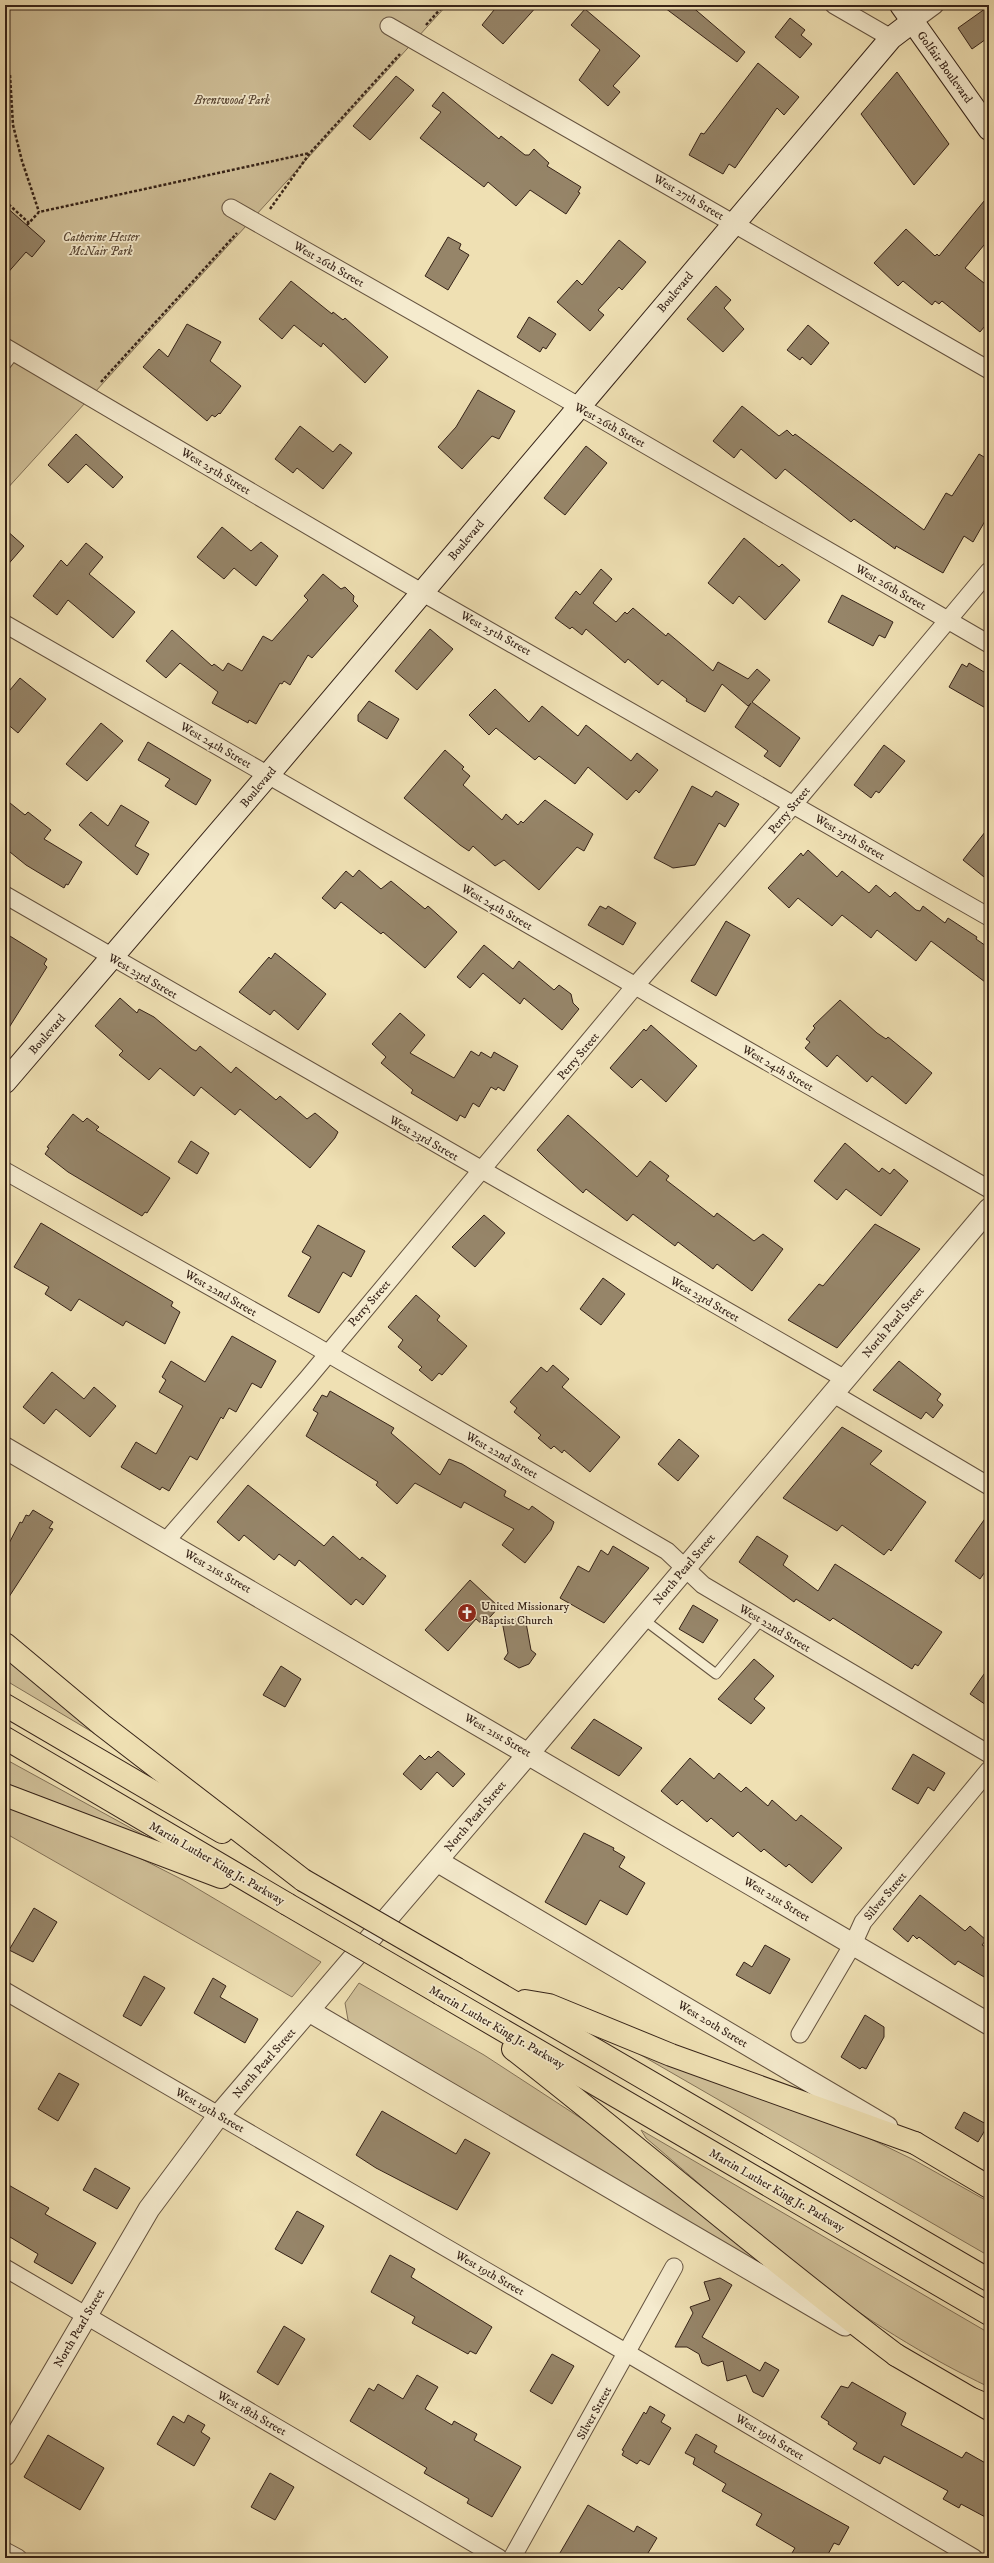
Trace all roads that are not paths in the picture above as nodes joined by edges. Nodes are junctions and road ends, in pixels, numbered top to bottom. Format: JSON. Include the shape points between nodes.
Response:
{"nodes":[{"id":1,"x":834,"y":5,"type":"edge"},
{"id":2,"x":935,"y":5,"type":"edge"},
{"id":3,"x":906,"y":13,"type":"edge"},
{"id":4,"x":389,"y":26,"type":"dead end"},
{"id":5,"x":891,"y":38,"type":"junction"},
{"id":6,"x":989,"y":129,"type":"edge"},
{"id":7,"x":230,"y":208,"type":"dead end"},
{"id":8,"x":733,"y":222,"type":"junction"},
{"id":9,"x":8,"y":355,"type":"edge"},
{"id":10,"x":989,"y":370,"type":"edge"},
{"id":11,"x":578,"y":406,"type":"junction"},
{"id":12,"x":989,"y":571,"type":"edge"},
{"id":13,"x":422,"y":592,"type":"junction"},
{"id":14,"x":948,"y":620,"type":"junction"},
{"id":15,"x":5,"y":624,"type":"edge"},
{"id":16,"x":989,"y":644,"type":"edge"},
{"id":17,"x":268,"y":775,"type":"junction"},
{"id":18,"x":794,"y":804,"type":"junction"},
{"id":19,"x":5,"y":895,"type":"edge"},
{"id":20,"x":989,"y":917,"type":"edge"},
{"id":21,"x":112,"y":959,"type":"junction"},
{"id":22,"x":635,"y":986,"type":"junction"},
{"id":23,"x":5,"y":1082,"type":"edge"},
{"id":24,"x":5,"y":1171,"type":"edge"},
{"id":25,"x":482,"y":1171,"type":"junction"},
{"id":26,"x":989,"y":1189,"type":"edge"},
{"id":27,"x":989,"y":1209,"type":"edge"},
{"id":28,"x":327,"y":1353,"type":"junction"},
{"id":29,"x":839,"y":1386,"type":"junction"},
{"id":30,"x":5,"y":1448,"type":"edge"},
{"id":31,"x":989,"y":1486,"type":"edge"},
{"id":32,"x":166,"y":1541,"type":"junction"},
{"id":33,"x":685,"y":1568,"type":"junction"},
{"id":34,"x":643,"y":1619,"type":"junction"},
{"id":35,"x":761,"y":1620,"type":"junction"},
{"id":36,"x":5,"y":1644,"type":"edge"},
{"id":37,"x":5,"y":1705,"type":"edge"},
{"id":38,"x":5,"y":1738,"type":"edge"},
{"id":39,"x":529,"y":1753,"type":"junction"},
{"id":40,"x":989,"y":1754,"type":"edge"},
{"id":41,"x":989,"y":1770,"type":"edge"},
{"id":42,"x":5,"y":1795,"type":"edge"},
{"id":43,"x":437,"y":1861,"type":"junction"},
{"id":44,"x":303,"y":1880,"type":"junction"},
{"id":45,"x":287,"y":1904,"type":"junction"},
{"id":46,"x":853,"y":1944,"type":"junction"},
{"id":47,"x":5,"y":1991,"type":"edge"},
{"id":48,"x":441,"y":1994,"type":"junction"},
{"id":49,"x":505,"y":1997,"type":"junction"},
{"id":50,"x":309,"y":2011,"type":"junction"},
{"id":51,"x":989,"y":2024,"type":"edge"},
{"id":52,"x":800,"y":2034,"type":"dead end"},
{"id":53,"x":219,"y":2115,"type":"junction"},
{"id":54,"x":914,"y":2144,"type":"junction"},
{"id":55,"x":989,"y":2187,"type":"edge"},
{"id":56,"x":674,"y":2267,"type":"dead end"},
{"id":57,"x":5,"y":2268,"type":"edge"},
{"id":58,"x":989,"y":2280,"type":"edge"},
{"id":59,"x":989,"y":2314,"type":"edge"},
{"id":60,"x":85,"y":2316,"type":"junction"},
{"id":61,"x":627,"y":2353,"type":"junction"},
{"id":62,"x":896,"y":2355,"type":"junction"},
{"id":63,"x":983,"y":2405,"type":"edge"},
{"id":64,"x":5,"y":2455,"type":"edge"},
{"id":65,"x":5,"y":2551,"type":"edge"},
{"id":66,"x":18,"y":2558,"type":"edge"},
{"id":67,"x":499,"y":2558,"type":"edge"},
{"id":68,"x":512,"y":2558,"type":"edge"},
{"id":69,"x":974,"y":2558,"type":"edge"}],
"edges":[{"from":1,"to":5,"type":"street"},
{"from":2,"to":3,"type":"street","name":"Boulevard"},
{"from":3,"to":5,"type":"main road","name":"Boulevard"},
{"from":3,"to":6,"type":"main road","name":"Golfair Boulevard"},
{"from":4,"to":8,"type":"street","name":"West 27th Street"},
{"from":5,"to":8,"type":"main road","name":"Boulevard"},
{"from":7,"to":11,"type":"street","name":"West 26th Street"},
{"from":8,"to":10,"type":"street","name":"West 27th Street"},
{"from":8,"to":11,"type":"main road","name":"Boulevard"},
{"from":9,"to":13,"type":"street","name":"West 25th Street"},
{"from":11,"to":13,"type":"main road","name":"Boulevard"},
{"from":11,"to":14,"type":"street","name":"West 26th Street"},
{"from":12,"to":14,"type":"street","name":"Perry Street"},
{"from":13,"to":17,"type":"main road","name":"Boulevard"},
{"from":13,"to":18,"type":"street","name":"West 25th Street"},
{"from":14,"to":16,"type":"street","name":"West 26th Street"},
{"from":14,"to":18,"type":"street","name":"Perry Street"},
{"from":15,"to":17,"type":"street","name":"West 24th Street"},
{"from":17,"to":21,"type":"main road","name":"Boulevard"},
{"from":17,"to":22,"type":"street","name":"West 24th Street"},
{"from":18,"to":20,"type":"street","name":"West 25th Street"},
{"from":18,"to":22,"type":"street","name":"Perry Street"},
{"from":19,"to":21,"type":"street","name":"West 23rd Street"},
{"from":21,"to":23,"type":"main road","name":"Boulevard"},
{"from":21,"to":25,"type":"street","name":"West 23rd Street"},
{"from":22,"to":25,"type":"street","name":"Perry Street"},
{"from":22,"to":26,"type":"street","name":"West 24th Street"},
{"from":24,"to":28,"type":"street","name":"West 22nd Street"},
{"from":25,"to":28,"type":"street","name":"Perry Street"},
{"from":25,"to":29,"type":"street","name":"West 23rd Street"},
{"from":27,"to":29,"type":"street","name":"North Pearl Street"},
{"from":28,"to":32,"type":"street","name":"Perry Street"},
{"from":28,"to":33,"type":"street","name":"West 22nd Street","via":[[667,1551]]},
{"from":29,"to":31,"type":"street","name":"West 23rd Street"},
{"from":29,"to":33,"type":"street","name":"North Pearl Street"},
{"from":30,"to":32,"type":"street","name":"West 21st Street"},
{"from":32,"to":39,"type":"street","name":"West 21st Street"},
{"from":33,"to":34,"type":"street","name":"North Pearl Street"},
{"from":33,"to":35,"type":"street","name":"West 22nd Street","via":[[703,1585]]},
{"from":34,"to":35,"type":"lane","via":[[716,1674]]},
{"from":34,"to":39,"type":"street","name":"North Pearl Street"},
{"from":35,"to":40,"type":"street","name":"West 22nd Street"},
{"from":36,"to":44,"type":"main road","via":[[102,1726]]},
{"from":37,"to":44,"type":"main road"},
{"from":38,"to":45,"type":"main road","name":"Martin Luther King Jr. Parkway"},
{"from":39,"to":43,"type":"street","name":"North Pearl Street"},
{"from":39,"to":46,"type":"street","name":"West 21st Street"},
{"from":41,"to":46,"type":"street","name":"Silver Street","via":[[863,1922]]},
{"from":42,"to":45,"type":"main road","via":[[87,1824]]},
{"from":43,"to":50,"type":"street","name":"North Pearl Street"},
{"from":43,"to":54,"type":"street","name":"West 20th Street"},
{"from":44,"to":49,"type":"main road","bridge":true},
{"from":45,"to":48,"type":"main road","name":"Martin Luther King Jr. Parkway","bridge":true},
{"from":46,"to":51,"type":"street","name":"West 21st Street"},
{"from":46,"to":52,"type":"street","name":"Silver Street"},
{"from":47,"to":53,"type":"street","name":"West 19th Street"},
{"from":48,"to":59,"type":"main road","name":"Martin Luther King Jr. Parkway"},
{"from":48,"to":62,"type":"main road","via":[[634,2143],[814,2294]]},
{"from":49,"to":54,"type":"main road","via":[[549,2005],[671,2055]]},
{"from":49,"to":58,"type":"main road"},
{"from":50,"to":53,"type":"street","name":"North Pearl Street"},
{"from":50,"to":62,"type":"street"},
{"from":53,"to":60,"type":"street","name":"North Pearl Street","via":[[149,2209]]},
{"from":53,"to":61,"type":"street","name":"West 19th Street"},
{"from":54,"to":55,"type":"main road","name":"West 20th Street"},
{"from":56,"to":61,"type":"street","name":"Silver Street"},
{"from":57,"to":60,"type":"street","name":"West 18th Street"},
{"from":60,"to":64,"type":"street","name":"North Pearl Street"},
{"from":60,"to":67,"type":"street","name":"West 18th Street"},
{"from":61,"to":68,"type":"street","name":"Silver Street"},
{"from":61,"to":69,"type":"street","name":"West 19th Street"},
{"from":62,"to":63,"type":"main road"},
{"from":65,"to":66,"type":"street"}]}
